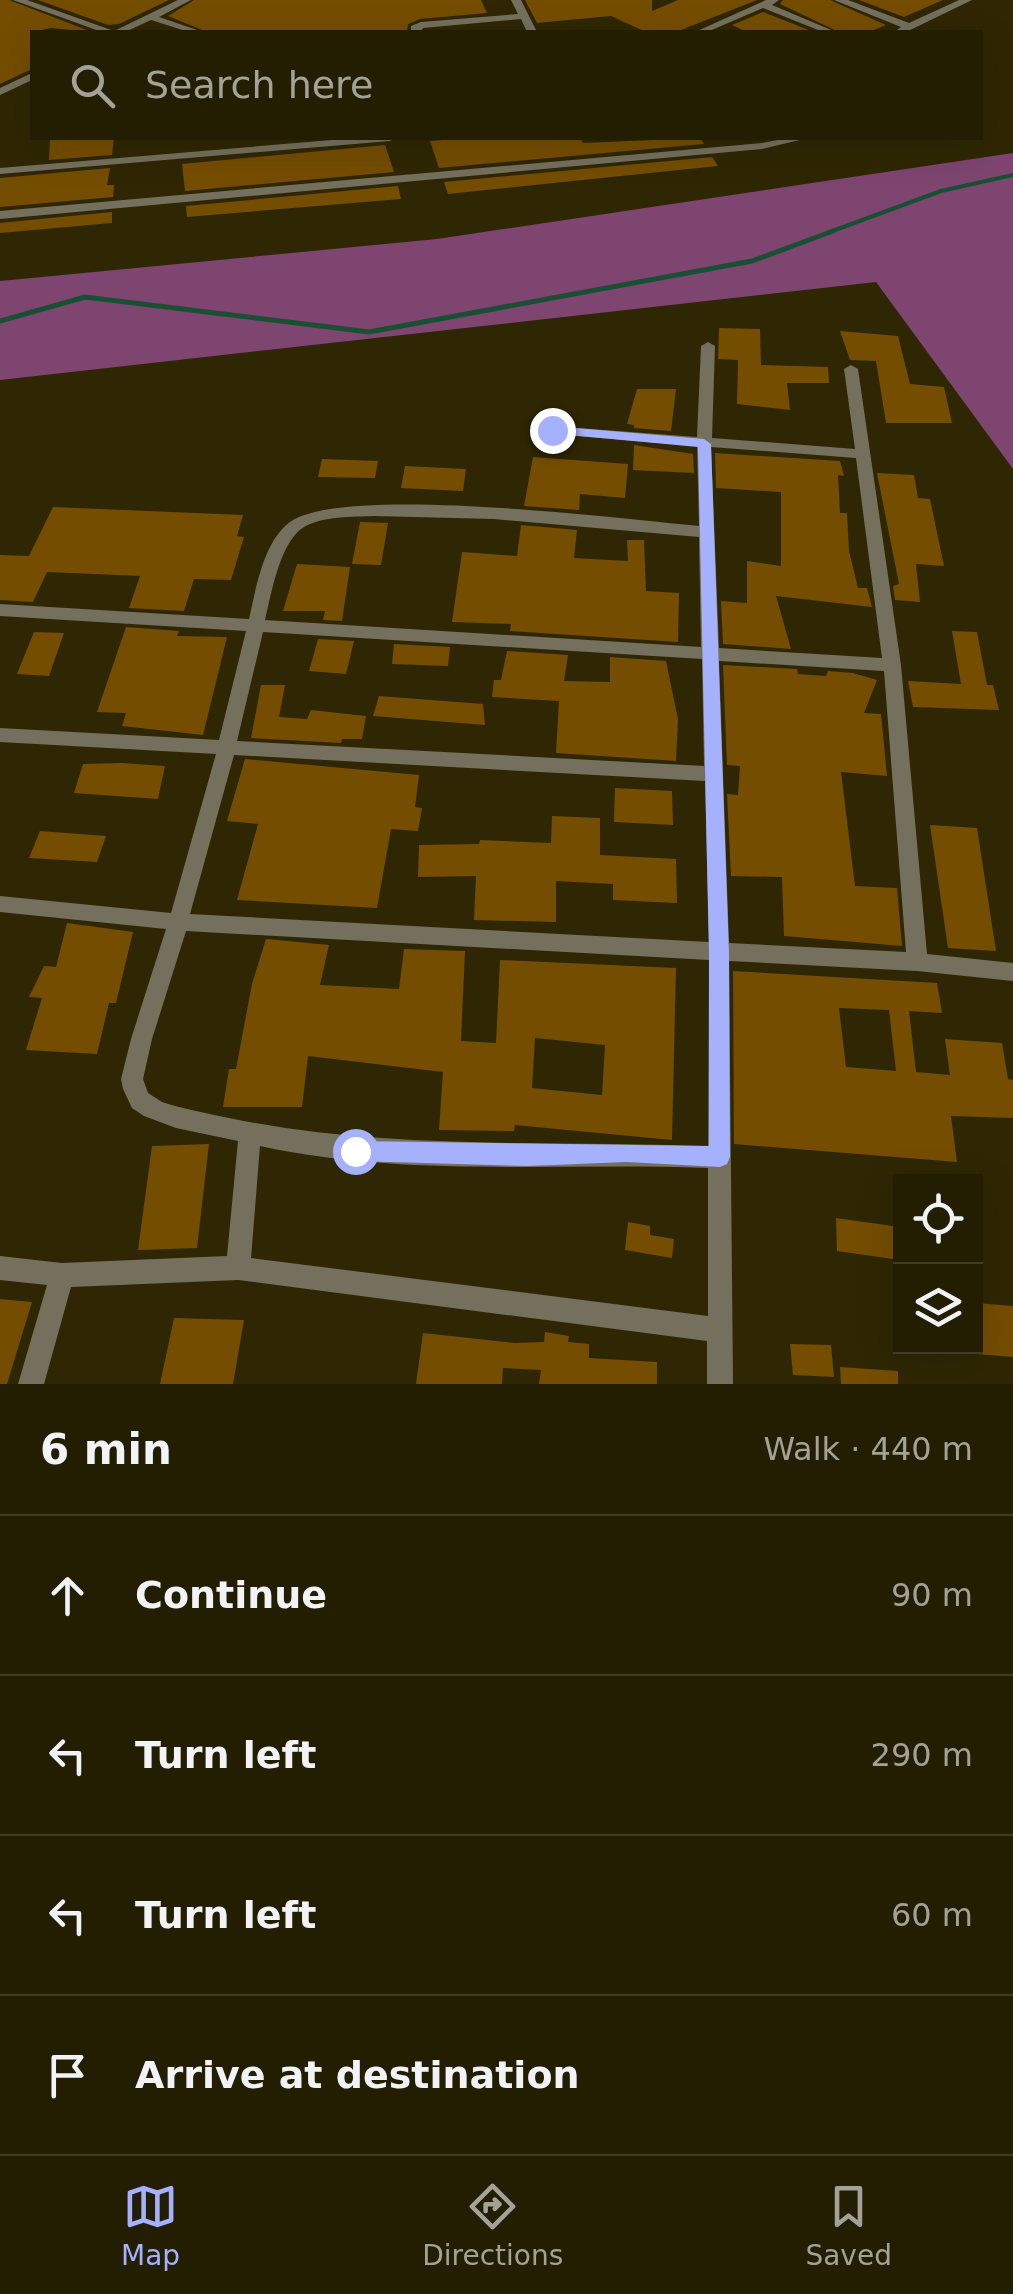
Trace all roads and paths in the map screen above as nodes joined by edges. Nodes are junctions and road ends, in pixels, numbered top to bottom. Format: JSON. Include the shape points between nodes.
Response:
{"nodes":[{"id":1,"x":18,"y":0,"type":"edge"},
{"id":2,"x":186,"y":0,"type":"edge"},
{"id":3,"x":516,"y":0,"type":"edge"},
{"id":4,"x":839,"y":0,"type":"edge"},
{"id":5,"x":871,"y":0,"type":"edge"},
{"id":6,"x":966,"y":0,"type":"edge"},
{"id":7,"x":769,"y":2,"type":"edge"},
{"id":8,"x":857,"y":7,"type":"junction"},
{"id":9,"x":524,"y":16,"type":"junction"},
{"id":10,"x":150,"y":17,"type":"junction"},
{"id":11,"x":718,"y":25,"type":"junction"},
{"id":12,"x":108,"y":30,"type":"edge"},
{"id":13,"x":119,"y":30,"type":"edge"},
{"id":14,"x":192,"y":30,"type":"edge"},
{"id":15,"x":416,"y":30,"type":"edge"},
{"id":16,"x":531,"y":30,"type":"edge"},
{"id":17,"x":705,"y":30,"type":"edge"},
{"id":18,"x":731,"y":30,"type":"edge"},
{"id":19,"x":827,"y":30,"type":"edge"},
{"id":20,"x":905,"y":30,"type":"edge"},
{"id":21,"x":30,"y":77,"type":"edge"},
{"id":22,"x":0,"y":92,"type":"edge"},
{"id":23,"x":329,"y":140,"type":"edge"},
{"id":24,"x":792,"y":140,"type":"edge"},
{"id":25,"x":268,"y":142,"type":"edge"},
{"id":26,"x":0,"y":171,"type":"edge"},
{"id":27,"x":0,"y":215,"type":"edge"},
{"id":28,"x":708,"y":346,"type":"dead end"},
{"id":29,"x":851,"y":370,"type":"dead end"},
{"id":30,"x":552,"y":430,"type":"dead end"},
{"id":31,"x":704,"y":444,"type":"junction"},
{"id":32,"x":862,"y":454,"type":"junction"},
{"id":33,"x":706,"y":532,"type":"junction"},
{"id":34,"x":0,"y":610,"type":"edge"},
{"id":35,"x":256,"y":626,"type":"junction"},
{"id":36,"x":708,"y":655,"type":"junction"},
{"id":37,"x":892,"y":664,"type":"junction"},
{"id":38,"x":0,"y":735,"type":"edge"},
{"id":39,"x":228,"y":747,"type":"junction"},
{"id":40,"x":712,"y":774,"type":"junction"},
{"id":41,"x":0,"y":904,"type":"edge"},
{"id":42,"x":178,"y":922,"type":"junction"},
{"id":43,"x":719,"y":954,"type":"junction"},
{"id":44,"x":917,"y":962,"type":"junction"},
{"id":45,"x":1013,"y":972,"type":"edge"},
{"id":46,"x":250,"y":1134,"type":"junction"},
{"id":47,"x":720,"y":1157,"type":"junction"},
{"id":48,"x":0,"y":1268,"type":"edge"},
{"id":49,"x":238,"y":1268,"type":"junction"},
{"id":50,"x":62,"y":1274,"type":"junction"},
{"id":51,"x":720,"y":1330,"type":"junction"},
{"id":52,"x":31,"y":1384,"type":"edge"},
{"id":53,"x":720,"y":1384,"type":"edge"}],
"edges":[{"from":1,"to":12,"type":"street"},
{"from":2,"to":10,"type":"street"},
{"from":3,"to":9,"type":"street"},
{"from":4,"to":8,"type":"street"},
{"from":5,"to":8,"type":"street"},
{"from":6,"to":20,"type":"street"},
{"from":7,"to":11,"type":"street"},
{"from":7,"to":19,"type":"street"},
{"from":8,"to":20,"type":"street"},
{"from":9,"to":15,"type":"street"},
{"from":9,"to":16,"type":"street"},
{"from":10,"to":13,"type":"street"},
{"from":10,"to":14,"type":"street"},
{"from":11,"to":17,"type":"street"},
{"from":11,"to":18,"type":"street"},
{"from":21,"to":22,"type":"street"},
{"from":23,"to":25,"type":"street"},
{"from":24,"to":27,"type":"street"},
{"from":25,"to":26,"type":"street"},
{"from":28,"to":31,"type":"street"},
{"from":29,"to":32,"type":"street"},
{"from":30,"to":31,"type":"street"},
{"from":31,"to":32,"type":"street"},
{"from":31,"to":33,"type":"street"},
{"from":32,"to":37,"type":"street"},
{"from":33,"to":35,"type":"street","via":[[416,511],[326,514],[299,522],[287,534]]},
{"from":33,"to":36,"type":"street"},
{"from":34,"to":35,"type":"street"},
{"from":35,"to":36,"type":"street"},
{"from":35,"to":39,"type":"street"},
{"from":36,"to":37,"type":"street"},
{"from":36,"to":40,"type":"street"},
{"from":37,"to":44,"type":"street"},
{"from":38,"to":39,"type":"street"},
{"from":39,"to":40,"type":"street"},
{"from":39,"to":42,"type":"street"},
{"from":40,"to":43,"type":"street"},
{"from":41,"to":42,"type":"street"},
{"from":42,"to":43,"type":"street"},
{"from":42,"to":46,"type":"street","via":[[136,1060],[135,1096],[150,1109]]},
{"from":43,"to":44,"type":"street"},
{"from":43,"to":47,"type":"street"},
{"from":44,"to":45,"type":"street"},
{"from":46,"to":47,"type":"street","via":[[394,1154]]},
{"from":46,"to":49,"type":"street"},
{"from":47,"to":51,"type":"street"},
{"from":48,"to":50,"type":"street"},
{"from":49,"to":50,"type":"street"},
{"from":49,"to":51,"type":"street"},
{"from":50,"to":52,"type":"street"},
{"from":51,"to":53,"type":"street"}]}
